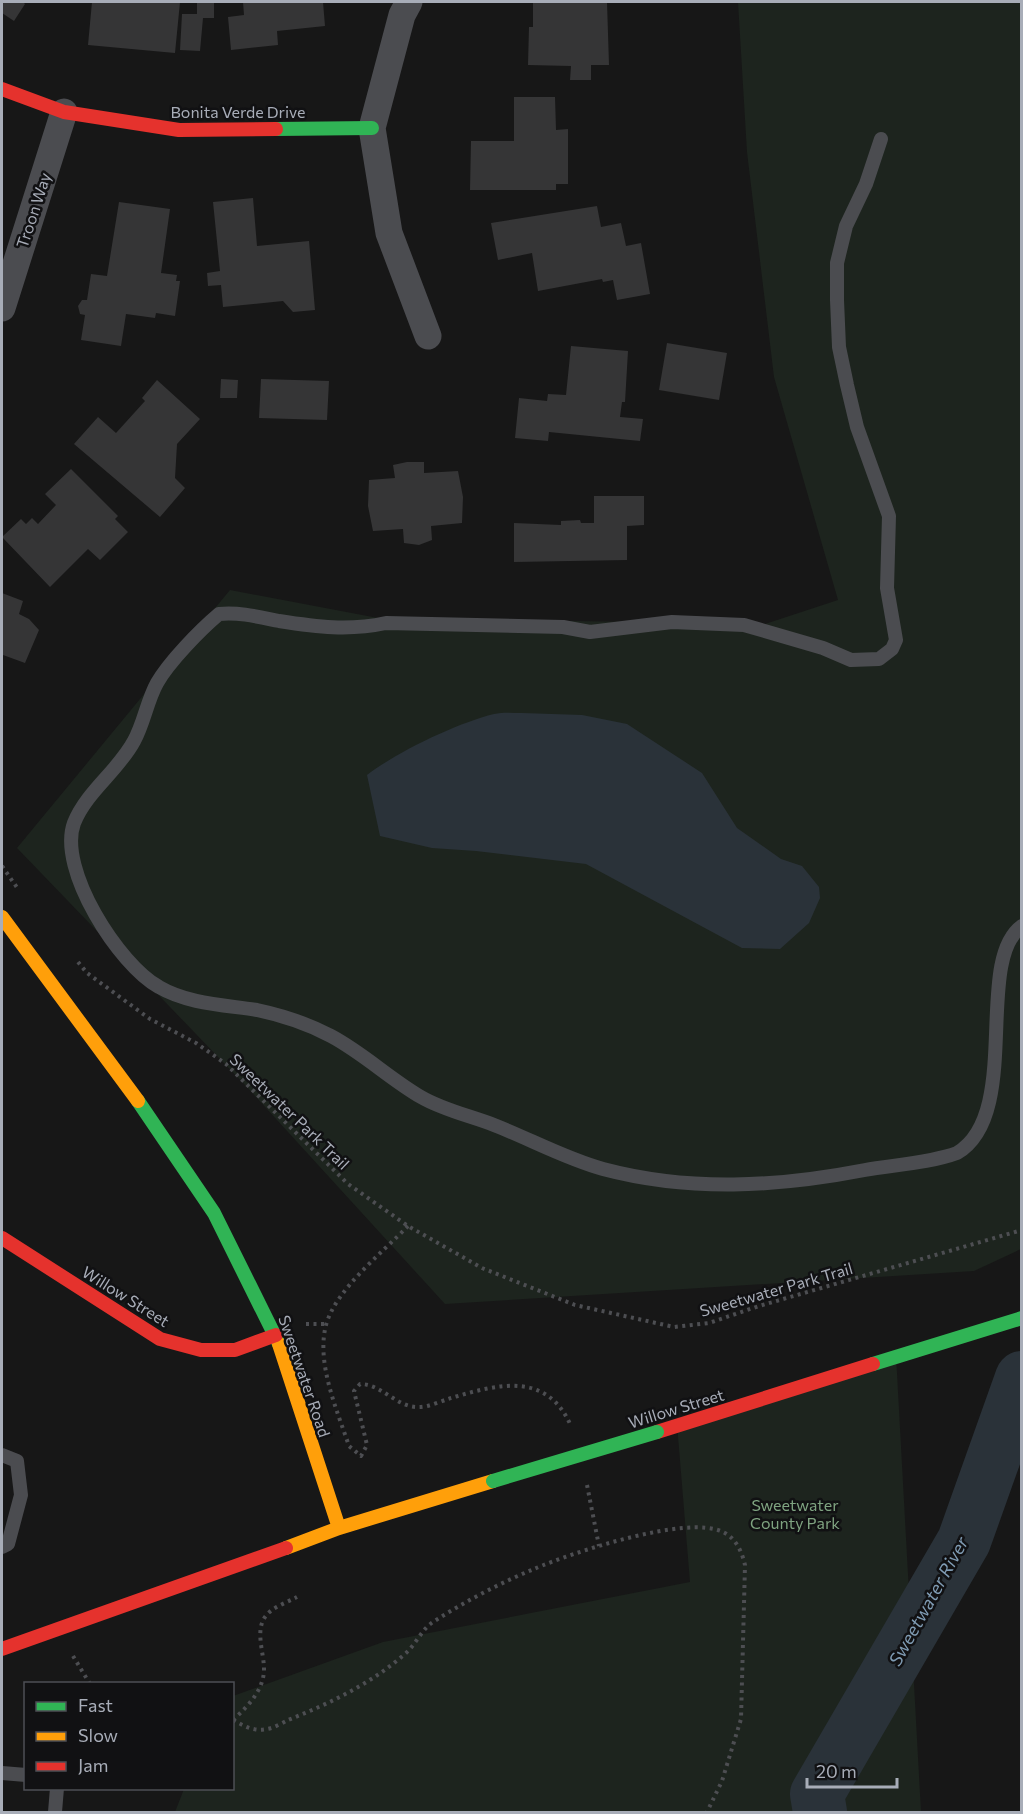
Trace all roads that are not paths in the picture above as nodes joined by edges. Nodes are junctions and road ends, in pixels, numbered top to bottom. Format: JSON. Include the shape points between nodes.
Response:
{"nodes":[{"id":1,"x":409,"y":2,"type":"edge"},
{"id":2,"x":2,"y":88,"type":"edge"},
{"id":3,"x":64,"y":112,"type":"junction"},
{"id":4,"x":372,"y":128,"type":"junction"},
{"id":5,"x":881,"y":139,"type":"dead end"},
{"id":6,"x":2,"y":308,"type":"edge"},
{"id":7,"x":428,"y":336,"type":"dead end"},
{"id":8,"x":2,"y":917,"type":"edge"},
{"id":9,"x":1022,"y":926,"type":"edge"},
{"id":10,"x":1011,"y":1029,"type":"dead end"},
{"id":11,"x":994,"y":1127,"type":"dead end"},
{"id":12,"x":2,"y":1238,"type":"edge"},
{"id":13,"x":1022,"y":1318,"type":"edge"},
{"id":14,"x":276,"y":1335,"type":"junction"},
{"id":15,"x":2,"y":1455,"type":"edge"},
{"id":16,"x":339,"y":1528,"type":"junction"},
{"id":17,"x":2,"y":1547,"type":"edge"},
{"id":18,"x":2,"y":1649,"type":"edge"},
{"id":19,"x":2,"y":1773,"type":"edge"},
{"id":20,"x":24,"y":1775,"type":"edge"},
{"id":21,"x":57,"y":1790,"type":"edge"},
{"id":22,"x":55,"y":1812,"type":"edge"}],
"edges":[{"from":1,"to":4,"type":"street","via":[[402,15]]},
{"from":2,"to":3,"type":"main road","name":"Bonita Verde Drive"},
{"from":3,"to":4,"type":"main road","name":"Bonita Verde Drive","via":[[179,130]]},
{"from":3,"to":6,"type":"street","name":"Troon Way"},
{"from":4,"to":7,"type":"street","via":[[389,233]]},
{"from":5,"to":11,"type":"lane","via":[[846,226],[837,263],[837,300],[839,347],[857,427],[890,516],[887,588],[896,640],[889,654],[879,659],[851,660],[744,625],[672,622],[590,632],[563,627],[386,623],[358,630],[307,626],[233,612],[219,614],[155,686],[133,743],[81,810],[70,842],[72,861],[105,931],[137,971],[162,989],[190,999],[264,1011],[329,1034],[423,1098],[599,1168],[666,1182],[733,1186],[804,1182],[958,1153]]},
{"from":8,"to":14,"type":"main road","name":"Sweetwater Road","via":[[184,1166],[214,1213]]},
{"from":9,"to":10,"type":"lane","via":[[1012,932],[1006,952]]},
{"from":12,"to":14,"type":"main road","name":"Willow Street","via":[[160,1339],[201,1350],[235,1350]]},
{"from":13,"to":16,"type":"main road","name":"Willow Street","bridge":true},
{"from":14,"to":16,"type":"main road","name":"Sweetwater Road"},
{"from":15,"to":17,"type":"lane","via":[[17,1461],[21,1495],[8,1544]]},
{"from":16,"to":18,"type":"main road"},
{"from":19,"to":20,"type":"lane"},
{"from":21,"to":22,"type":"lane"}]}
